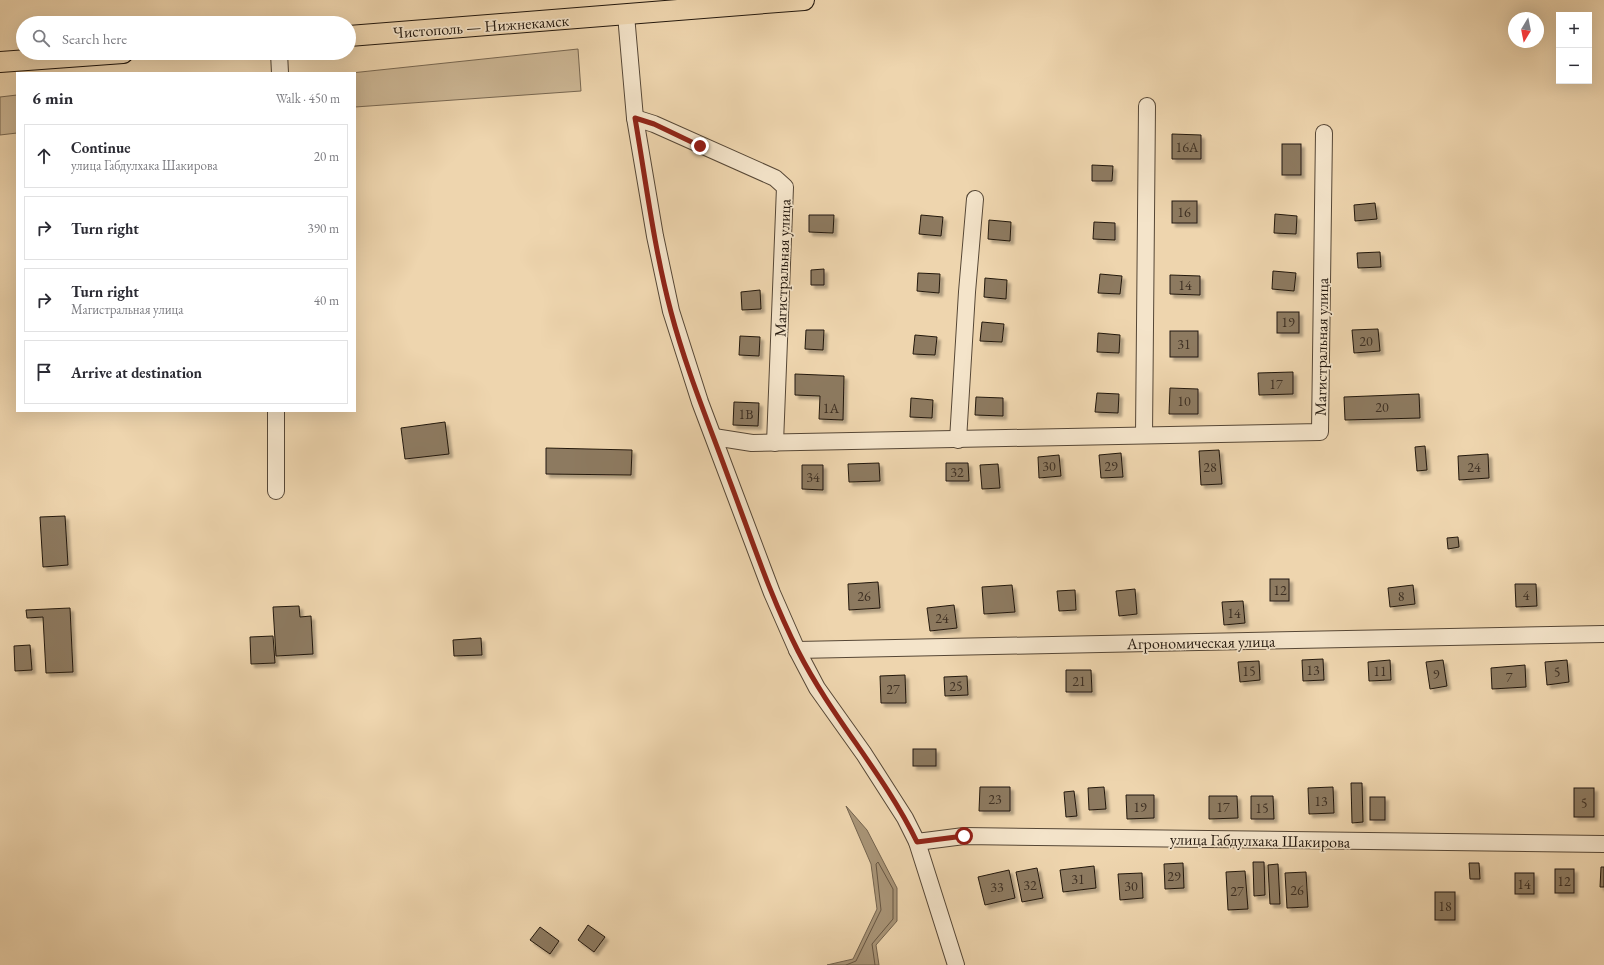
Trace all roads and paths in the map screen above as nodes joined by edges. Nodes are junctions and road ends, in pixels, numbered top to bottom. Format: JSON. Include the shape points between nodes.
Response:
{"nodes":[{"id":1,"x":804,"y":0,"type":"edge"},
{"id":2,"x":626,"y":15,"type":"junction"},
{"id":3,"x":356,"y":35,"type":"edge"},
{"id":4,"x":27,"y":60,"type":"edge"},
{"id":5,"x":279,"y":60,"type":"edge"},
{"id":6,"x":0,"y":62,"type":"edge"},
{"id":7,"x":280,"y":72,"type":"edge"},
{"id":8,"x":1148,"y":106,"type":"dead end"},
{"id":9,"x":635,"y":118,"type":"junction"},
{"id":10,"x":1324,"y":134,"type":"dead end"},
{"id":11,"x":975,"y":199,"type":"dead end"},
{"id":12,"x":276,"y":412,"type":"edge"},
{"id":13,"x":1144,"y":435,"type":"junction"},
{"id":14,"x":714,"y":437,"type":"junction"},
{"id":15,"x":958,"y":440,"type":"junction"},
{"id":16,"x":775,"y":443,"type":"junction"},
{"id":17,"x":276,"y":491,"type":"dead end"},
{"id":18,"x":1604,"y":634,"type":"edge"},
{"id":19,"x":797,"y":650,"type":"junction"},
{"id":20,"x":917,"y":842,"type":"junction"},
{"id":21,"x":1604,"y":844,"type":"edge"},
{"id":22,"x":956,"y":965,"type":"edge"}],
"edges":[{"from":1,"to":2,"type":"main road","name":"Чистополь — Нижнекамск"},
{"from":2,"to":3,"type":"main road","name":"Чистополь — Нижнекамск"},
{"from":2,"to":9,"type":"street"},
{"from":4,"to":6,"type":"main road"},
{"from":5,"to":7,"type":"street"},
{"from":8,"to":13,"type":"street"},
{"from":9,"to":14,"type":"street","via":[[671,311]]},
{"from":9,"to":16,"type":"street","name":"Магистральная улица","via":[[775,178],[786,187]]},
{"from":10,"to":13,"type":"street","name":"Магистральная улица","via":[[1320,432]]},
{"from":11,"to":15,"type":"street"},
{"from":12,"to":17,"type":"street"},
{"from":13,"to":15,"type":"street","name":"Магистральная улица"},
{"from":14,"to":16,"type":"street","name":"Магистральная улица","via":[[752,443]]},
{"from":14,"to":19,"type":"street","via":[[772,593]]},
{"from":15,"to":16,"type":"street","name":"Магистральная улица"},
{"from":18,"to":19,"type":"street","name":"Агрономическая улица"},
{"from":19,"to":20,"type":"street","via":[[818,688],[905,818]]},
{"from":20,"to":21,"type":"street","name":"улица Габдулхака Шакирова","via":[[964,836]]},
{"from":20,"to":22,"type":"street"}]}
